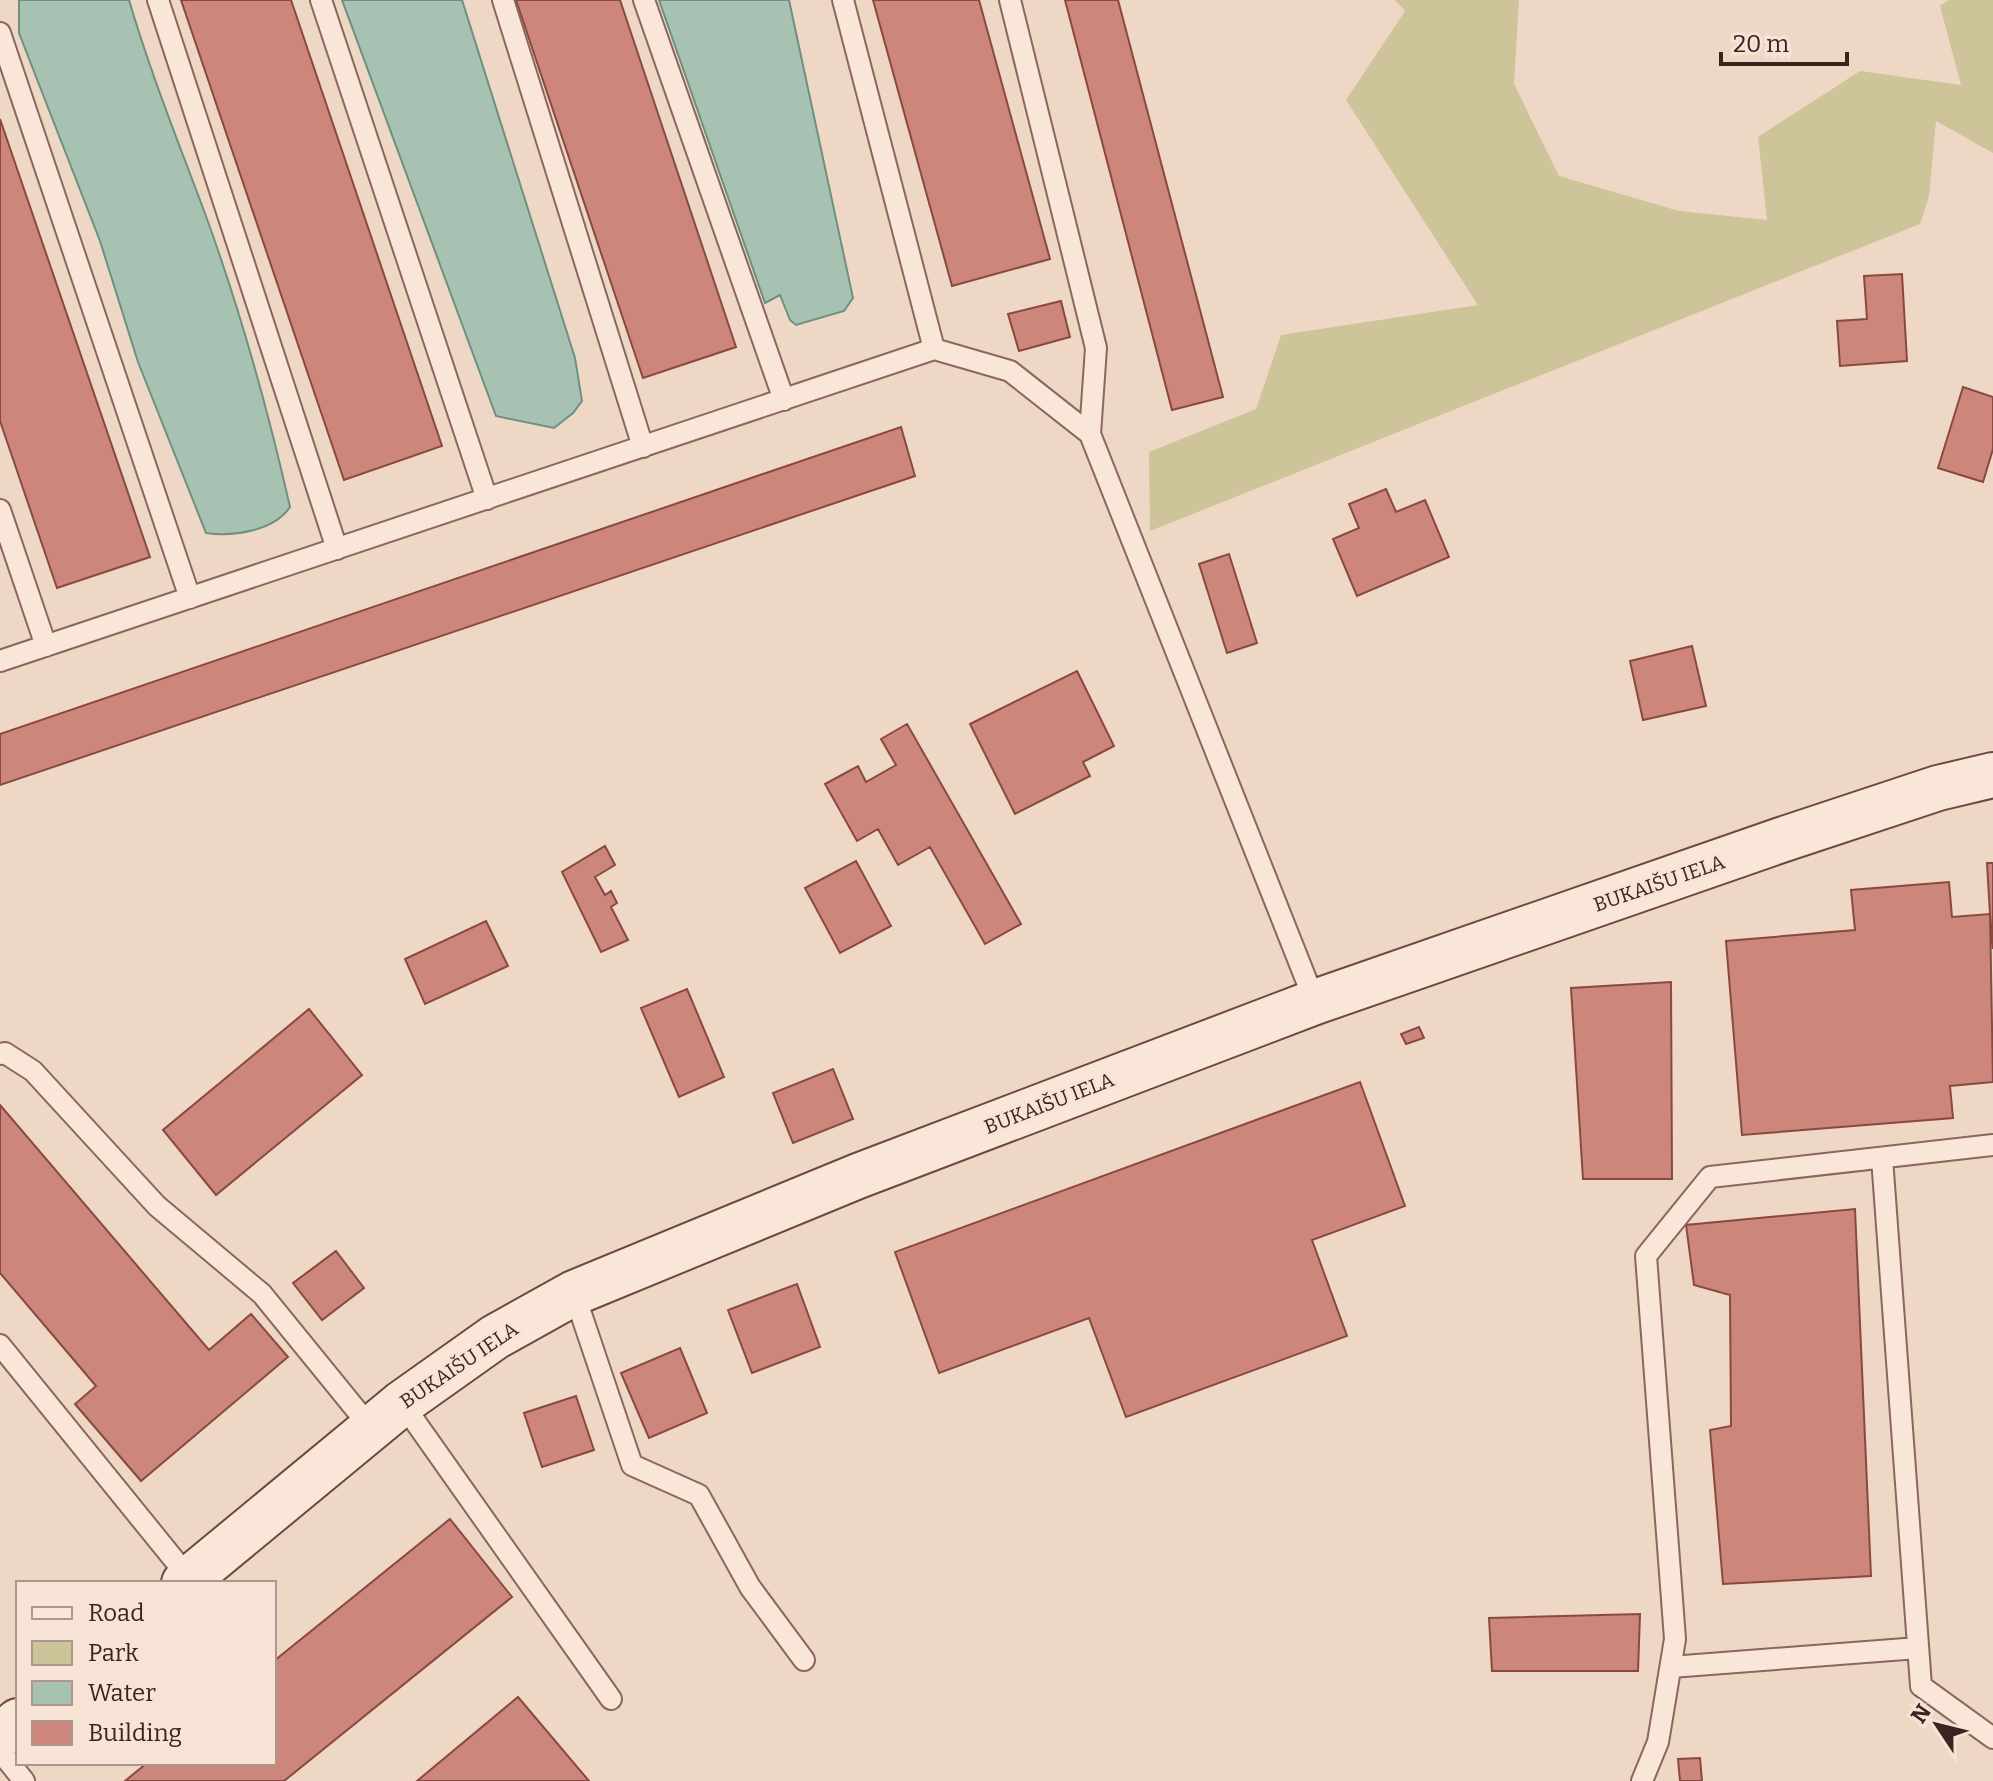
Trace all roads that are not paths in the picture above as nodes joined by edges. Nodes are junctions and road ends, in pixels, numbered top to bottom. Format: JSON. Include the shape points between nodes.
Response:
{"nodes":[{"id":1,"x":158,"y":0,"type":"edge"},
{"id":2,"x":321,"y":0,"type":"edge"},
{"id":3,"x":503,"y":0,"type":"edge"},
{"id":4,"x":644,"y":0,"type":"edge"},
{"id":5,"x":843,"y":0,"type":"edge"},
{"id":6,"x":1010,"y":0,"type":"edge"},
{"id":7,"x":0,"y":33,"type":"edge"},
{"id":8,"x":934,"y":349,"type":"junction"},
{"id":9,"x":784,"y":400,"type":"junction"},
{"id":10,"x":1090,"y":434,"type":"junction"},
{"id":11,"x":643,"y":447,"type":"junction"},
{"id":12,"x":487,"y":499,"type":"junction"},
{"id":13,"x":0,"y":510,"type":"edge"},
{"id":14,"x":337,"y":549,"type":"junction"},
{"id":15,"x":190,"y":598,"type":"junction"},
{"id":16,"x":46,"y":646,"type":"junction"},
{"id":17,"x":0,"y":661,"type":"edge"},
{"id":18,"x":1993,"y":775,"type":"edge"},
{"id":19,"x":1315,"y":1002,"type":"junction"},
{"id":20,"x":0,"y":1054,"type":"edge"},
{"id":21,"x":1993,"y":1145,"type":"edge"},
{"id":22,"x":1882,"y":1158,"type":"junction"},
{"id":23,"x":574,"y":1293,"type":"junction"},
{"id":24,"x":0,"y":1345,"type":"edge"},
{"id":25,"x":387,"y":1415,"type":"junction"},
{"id":26,"x":186,"y":1581,"type":"edge"},
{"id":27,"x":1918,"y":1648,"type":"junction"},
{"id":28,"x":804,"y":1660,"type":"dead end"},
{"id":29,"x":1671,"y":1667,"type":"junction"},
{"id":30,"x":611,"y":1699,"type":"dead end"},
{"id":31,"x":16,"y":1723,"type":"edge"},
{"id":32,"x":0,"y":1736,"type":"edge"},
{"id":33,"x":1993,"y":1738,"type":"edge"},
{"id":34,"x":0,"y":1751,"type":"edge"},
{"id":35,"x":24,"y":1781,"type":"edge"},
{"id":36,"x":1642,"y":1781,"type":"edge"}],
"edges":[{"from":1,"to":14,"type":"lane"},
{"from":2,"to":12,"type":"lane"},
{"from":3,"to":11,"type":"lane"},
{"from":4,"to":9,"type":"lane"},
{"from":5,"to":8,"type":"lane"},
{"from":6,"to":10,"type":"lane","via":[[1096,348]]},
{"from":7,"to":15,"type":"lane"},
{"from":8,"to":9,"type":"lane"},
{"from":8,"to":10,"type":"lane","via":[[1010,371]]},
{"from":9,"to":11,"type":"lane"},
{"from":10,"to":19,"type":"lane"},
{"from":11,"to":12,"type":"lane"},
{"from":12,"to":14,"type":"lane"},
{"from":13,"to":16,"type":"lane"},
{"from":14,"to":15,"type":"lane"},
{"from":15,"to":16,"type":"lane"},
{"from":16,"to":17,"type":"lane"},
{"from":18,"to":19,"type":"street","name":"BUKAIŠU IELA","via":[[1781,840]]},
{"from":19,"to":23,"type":"street","name":"BUKAIŠU IELA","via":[[858,1176]]},
{"from":20,"to":25,"type":"lane","via":[[33,1071],[157,1206],[262,1294]]},
{"from":21,"to":22,"type":"lane"},
{"from":22,"to":27,"type":"lane"},
{"from":22,"to":29,"type":"lane","via":[[1710,1177],[1646,1256],[1675,1639]]},
{"from":23,"to":25,"type":"street","name":"BUKAIŠU IELA","via":[[495,1337]]},
{"from":23,"to":28,"type":"lane","via":[[632,1465],[699,1495],[750,1587]]},
{"from":24,"to":26,"type":"lane"},
{"from":25,"to":26,"type":"street","name":"BUKAIŠU IELA"},
{"from":25,"to":30,"type":"lane"},
{"from":27,"to":29,"type":"lane"},
{"from":27,"to":33,"type":"lane","via":[[1921,1686]]},
{"from":29,"to":36,"type":"lane","via":[[1658,1742]]},
{"from":31,"to":32,"type":"street"},
{"from":34,"to":35,"type":"lane"}]}
